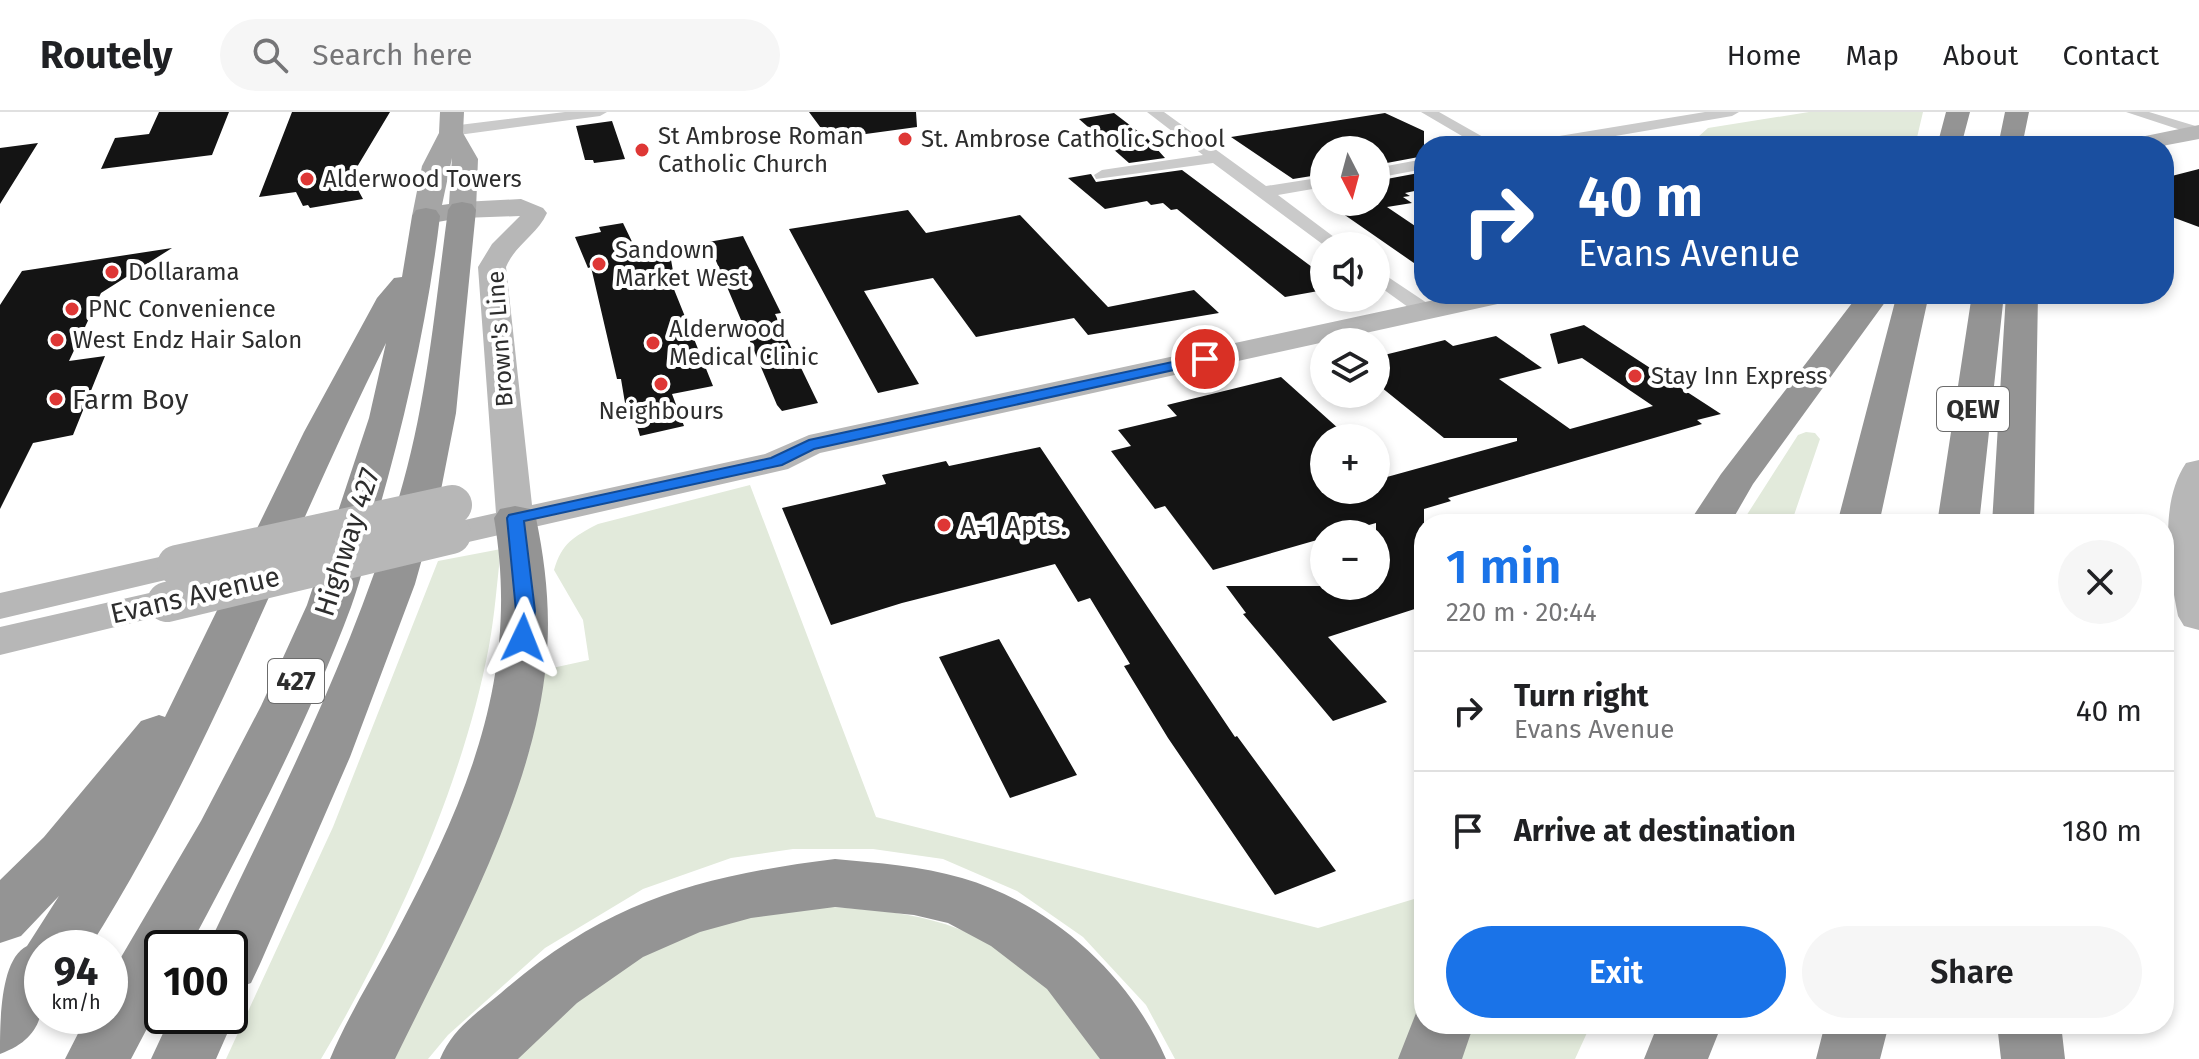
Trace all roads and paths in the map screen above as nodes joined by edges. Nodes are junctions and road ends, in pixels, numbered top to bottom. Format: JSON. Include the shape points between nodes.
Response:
{"nodes":[{"id":1,"x":600,"y":112,"type":"edge"},
{"id":2,"x":1154,"y":112,"type":"edge"},
{"id":3,"x":1428,"y":112,"type":"edge"},
{"id":4,"x":1732,"y":112,"type":"edge"},
{"id":5,"x":1958,"y":112,"type":"edge"},
{"id":6,"x":2017,"y":112,"type":"edge"},
{"id":7,"x":2133,"y":112,"type":"edge"},
{"id":8,"x":1698,"y":114,"type":"edge"},
{"id":9,"x":452,"y":125,"type":"edge"},
{"id":10,"x":1623,"y":130,"type":"junction"},
{"id":11,"x":1472,"y":136,"type":"edge"},
{"id":12,"x":1588,"y":136,"type":"edge"},
{"id":13,"x":1635,"y":136,"type":"edge"},
{"id":14,"x":1952,"y":136,"type":"edge"},
{"id":15,"x":2012,"y":136,"type":"edge"},
{"id":16,"x":2199,"y":136,"type":"edge"},
{"id":17,"x":2174,"y":140,"type":"edge"},
{"id":18,"x":2174,"y":150,"type":"edge"},
{"id":19,"x":1215,"y":158,"type":"junction"},
{"id":20,"x":1414,"y":166,"type":"edge"},
{"id":21,"x":1390,"y":170,"type":"edge"},
{"id":22,"x":1102,"y":175,"type":"dead end"},
{"id":23,"x":1310,"y":184,"type":"edge"},
{"id":24,"x":1263,"y":192,"type":"junction"},
{"id":25,"x":449,"y":217,"type":"junction"},
{"id":26,"x":1318,"y":232,"type":"edge"},
{"id":27,"x":418,"y":272,"type":"junction"},
{"id":28,"x":1390,"y":285,"type":"edge"},
{"id":29,"x":1414,"y":302,"type":"edge"},
{"id":30,"x":1416,"y":304,"type":"edge"},
{"id":31,"x":1457,"y":304,"type":"edge"},
{"id":32,"x":1868,"y":304,"type":"edge"},
{"id":33,"x":1911,"y":304,"type":"edge"},
{"id":34,"x":1987,"y":304,"type":"edge"},
{"id":35,"x":2022,"y":304,"type":"edge"},
{"id":36,"x":1426,"y":311,"type":"junction"},
{"id":37,"x":2199,"y":471,"type":"edge"},
{"id":38,"x":514,"y":505,"type":"junction"},
{"id":39,"x":1715,"y":514,"type":"edge"},
{"id":40,"x":1860,"y":514,"type":"edge"},
{"id":41,"x":1959,"y":514,"type":"edge"},
{"id":42,"x":2013,"y":514,"type":"edge"},
{"id":43,"x":172,"y":584,"type":"junction"},
{"id":44,"x":0,"y":606,"type":"edge"},
{"id":45,"x":2199,"y":616,"type":"edge"},
{"id":46,"x":0,"y":641,"type":"edge"},
{"id":47,"x":227,"y":642,"type":"junction"},
{"id":48,"x":0,"y":918,"type":"edge"},
{"id":49,"x":68,"y":930,"type":"edge"},
{"id":50,"x":245,"y":930,"type":"edge"},
{"id":51,"x":24,"y":992,"type":"edge"},
{"id":52,"x":0,"y":1025,"type":"edge"},
{"id":53,"x":195,"y":1034,"type":"edge"},
{"id":54,"x":1439,"y":1034,"type":"edge"},
{"id":55,"x":1686,"y":1034,"type":"edge"},
{"id":56,"x":1854,"y":1034,"type":"edge"},
{"id":57,"x":2030,"y":1034,"type":"edge"},
{"id":58,"x":97,"y":1059,"type":"edge"},
{"id":59,"x":183,"y":1059,"type":"edge"},
{"id":60,"x":362,"y":1059,"type":"edge"},
{"id":61,"x":472,"y":1059,"type":"edge"},
{"id":62,"x":1134,"y":1059,"type":"edge"},
{"id":63,"x":1430,"y":1059,"type":"edge"},
{"id":64,"x":1676,"y":1059,"type":"edge"},
{"id":65,"x":1848,"y":1059,"type":"edge"},
{"id":66,"x":2033,"y":1059,"type":"edge"}],
"edges":[{"from":1,"to":9,"type":"street"},
{"from":2,"to":19,"type":"street"},
{"from":3,"to":11,"type":"street"},
{"from":4,"to":8,"type":"street"},
{"from":5,"to":14,"type":"highway"},
{"from":6,"to":15,"type":"highway"},
{"from":7,"to":16,"type":"street"},
{"from":8,"to":10,"type":"street"},
{"from":9,"to":25,"type":"main road","via":[[465,159]]},
{"from":9,"to":25,"type":"main road","via":[[435,166]]},
{"from":10,"to":12,"type":"street"},
{"from":10,"to":13,"type":"street"},
{"from":16,"to":17,"type":"main road"},
{"from":16,"to":18,"type":"main road"},
{"from":19,"to":22,"type":"street"},
{"from":19,"to":24,"type":"street"},
{"from":20,"to":21,"type":"street"},
{"from":23,"to":24,"type":"street"},
{"from":24,"to":26,"type":"street"},
{"from":25,"to":27,"type":"highway","name":"Highway 427"},
{"from":25,"to":38,"type":"main road","name":"Brown's Line","via":[[512,206],[534,213],[498,251],[492,267]]},
{"from":25,"to":50,"type":"highway","name":"Highway 427","number":"427","via":[[438,413],[420,495],[393,584],[324,757]]},
{"from":27,"to":47,"type":"highway","via":[[393,298],[323,432]]},
{"from":27,"to":58,"type":"highway","name":"Highway 427","number":"427","via":[[387,418],[329,605],[286,706],[220,837]]},
{"from":28,"to":29,"type":"street"},
{"from":30,"to":36,"type":"street"},
{"from":31,"to":36,"type":"main road","name":"Evans Avenue"},
{"from":32,"to":39,"type":"highway"},
{"from":33,"to":40,"type":"highway"},
{"from":34,"to":41,"type":"highway","number":"QEW"},
{"from":35,"to":42,"type":"highway"},
{"from":36,"to":38,"type":"main road","name":"Evans Avenue","via":[[809,445],[776,462]]},
{"from":37,"to":45,"type":"main road","via":[[2188,504],[2186,540]]},
{"from":38,"to":43,"type":"main road","name":"Evans Avenue","bridge":true},
{"from":38,"to":60,"type":"highway","via":[[526,611],[517,693],[492,781],[442,900]]},
{"from":43,"to":44,"type":"main road","name":"Evans Avenue"},
{"from":43,"to":46,"type":"main road","name":"Evans Avenue"},
{"from":47,"to":48,"type":"highway","via":[[64,853]]},
{"from":47,"to":49,"type":"highway","via":[[175,748]]},
{"from":51,"to":52,"type":"highway"},
{"from":53,"to":59,"type":"highway"},
{"from":54,"to":63,"type":"highway"},
{"from":55,"to":64,"type":"highway"},
{"from":56,"to":65,"type":"highway"},
{"from":57,"to":66,"type":"highway"},
{"from":61,"to":62,"type":"highway","via":[[555,984],[622,939],[689,910],[751,894],[835,883],[961,902],[1012,928],[1068,970],[1118,1029]]}]}
